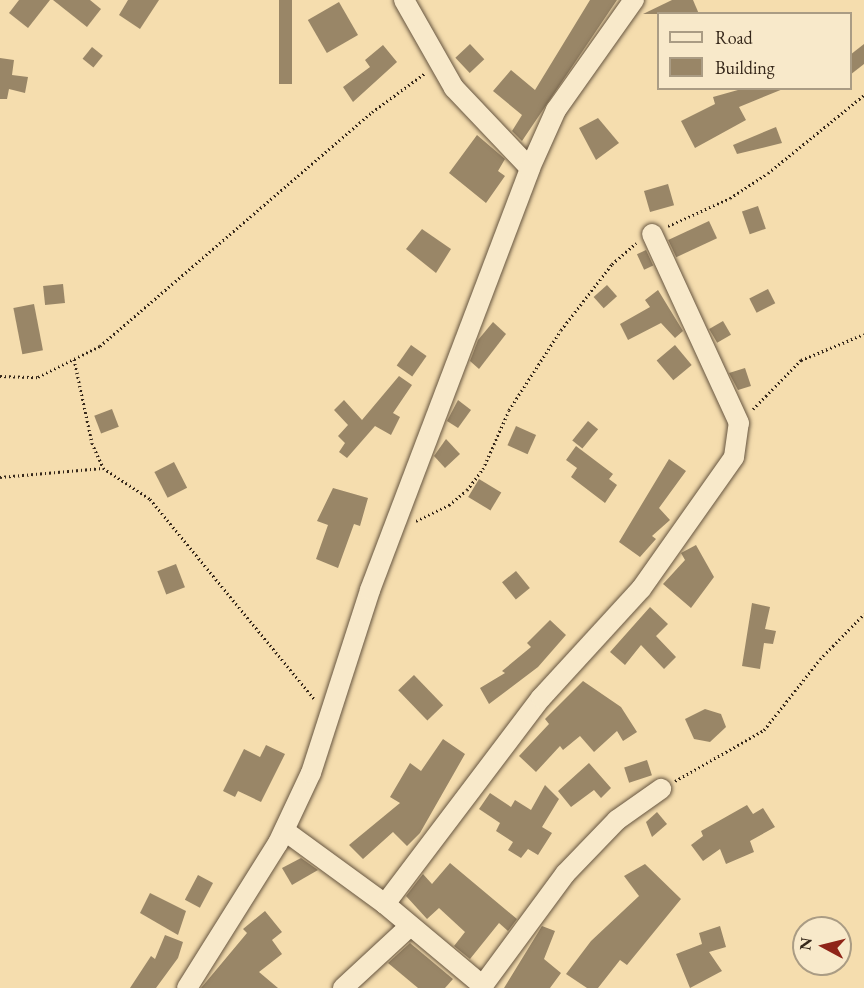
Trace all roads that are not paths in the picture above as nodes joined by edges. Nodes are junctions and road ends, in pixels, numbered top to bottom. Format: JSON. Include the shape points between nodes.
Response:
{"nodes":[{"id":1,"x":404,"y":0,"type":"edge"},
{"id":2,"x":634,"y":0,"type":"edge"},
{"id":3,"x":530,"y":168,"type":"junction"},
{"id":4,"x":652,"y":234,"type":"road end"},
{"id":5,"x":661,"y":789,"type":"road end"},
{"id":6,"x":285,"y":831,"type":"junction"},
{"id":7,"x":385,"y":904,"type":"junction"},
{"id":8,"x":409,"y":927,"type":"junction"},
{"id":9,"x":481,"y":987,"type":"edge"},
{"id":10,"x":187,"y":988,"type":"edge"},
{"id":11,"x":343,"y":988,"type":"edge"}],
"edges":[{"from":1,"to":3,"type":"street","via":[[454,88]]},
{"from":2,"to":3,"type":"street","via":[[556,110]]},
{"from":3,"to":6,"type":"street","via":[[392,532],[329,718]]},
{"from":4,"to":7,"type":"street","via":[[739,423],[734,457],[641,589],[541,698]]},
{"from":5,"to":9,"type":"street","via":[[617,819],[565,874]]},
{"from":6,"to":7,"type":"street"},
{"from":6,"to":10,"type":"street"},
{"from":7,"to":8,"type":"street"},
{"from":8,"to":9,"type":"street"},
{"from":8,"to":11,"type":"street"}]}
